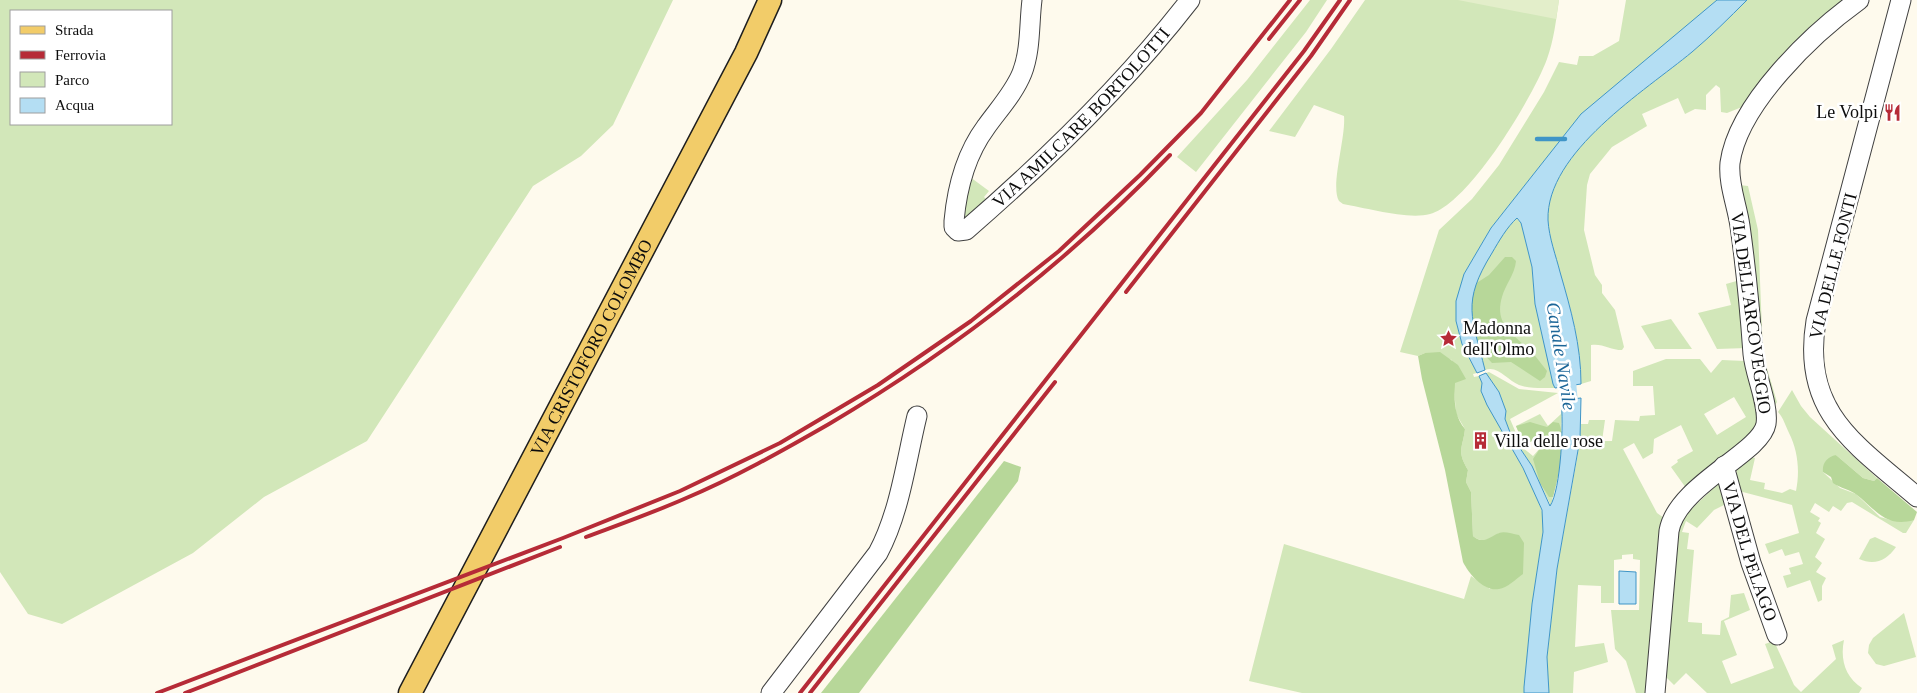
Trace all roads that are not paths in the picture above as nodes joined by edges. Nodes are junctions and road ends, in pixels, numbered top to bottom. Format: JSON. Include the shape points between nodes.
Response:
{"nodes":[{"id":1,"x":770,"y":0,"type":"edge"},
{"id":2,"x":1032,"y":0,"type":"edge"},
{"id":3,"x":1190,"y":0,"type":"edge"},
{"id":4,"x":1859,"y":0,"type":"edge"},
{"id":5,"x":1901,"y":0,"type":"edge"},
{"id":6,"x":917,"y":416,"type":"dead end"},
{"id":7,"x":1724,"y":466,"type":"junction"},
{"id":8,"x":1917,"y":498,"type":"edge"},
{"id":9,"x":1778,"y":635,"type":"dead end"},
{"id":10,"x":1660,"y":689,"type":"edge"},
{"id":11,"x":410,"y":693,"type":"edge"},
{"id":12,"x":771,"y":693,"type":"edge"}],
"edges":[{"from":1,"to":11,"type":"main road","name":"VIA CRISTOFORO COLOMBO","via":[[741,62]]},
{"from":2,"to":3,"type":"street","name":"VIA AMILCARE BORTOLOTTI","via":[[1022,73],[976,142],[960,184],[954,227],[958,231],[966,230],[1045,160],[1108,98]]},
{"from":4,"to":7,"type":"street","name":"VIA DELL'ARCOVEGGIO","via":[[1816,33],[1785,66],[1744,124],[1732,154],[1731,183],[1748,286],[1754,363],[1766,424],[1759,439]]},
{"from":5,"to":8,"type":"street","name":"VIA DELLE FONTI","via":[[1816,321],[1812,354],[1818,389],[1831,414],[1852,439]]},
{"from":6,"to":12,"type":"street","via":[[882,546]]},
{"from":7,"to":9,"type":"street","name":"VIA DEL PELAGO","via":[[1752,562]]},
{"from":7,"to":10,"type":"street","name":"VIA DELL'ARCOVEGGIO","via":[[1682,505],[1670,524]]}]}
